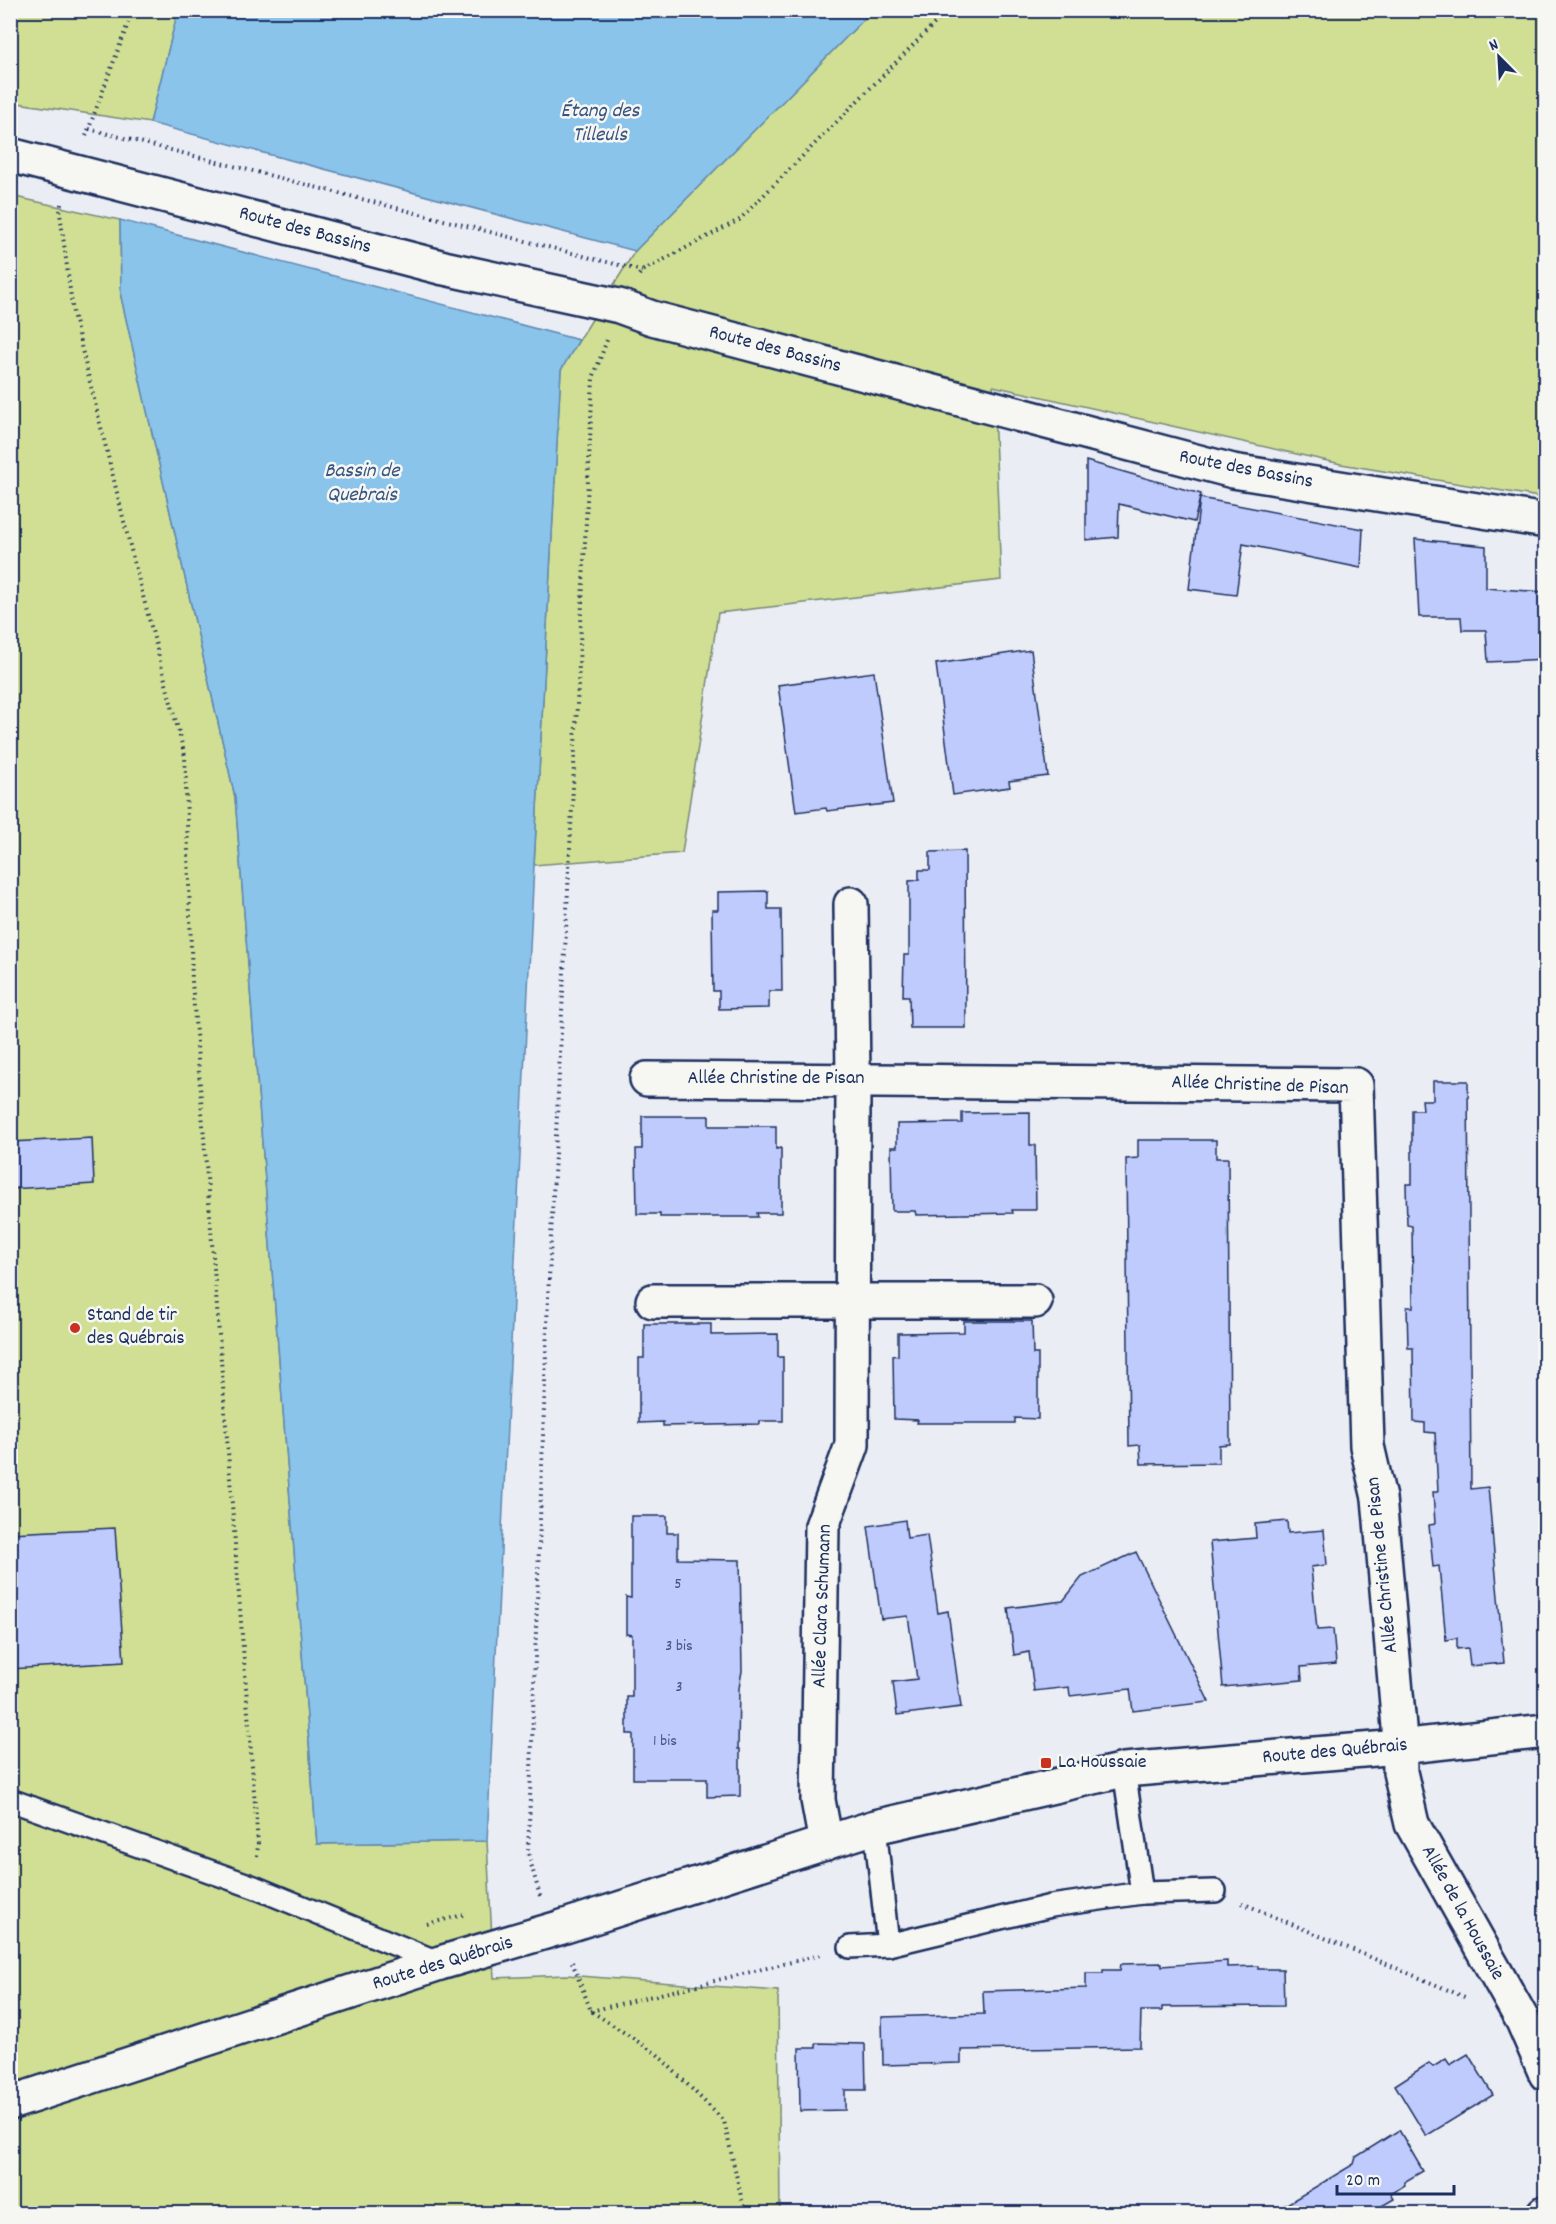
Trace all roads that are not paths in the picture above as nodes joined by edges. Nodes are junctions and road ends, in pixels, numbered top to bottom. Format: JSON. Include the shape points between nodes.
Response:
{"nodes":[{"id":1,"x":10,"y":155,"type":"edge"},
{"id":2,"x":1545,"y":521,"type":"edge"},
{"id":3,"x":851,"y":904,"type":"dead end"},
{"id":4,"x":647,"y":1078,"type":"dead end"},
{"id":5,"x":853,"y":1080,"type":"junction"},
{"id":6,"x":652,"y":1301,"type":"dead end"},
{"id":7,"x":1035,"y":1301,"type":"dead end"},
{"id":8,"x":853,"y":1302,"type":"junction"},
{"id":9,"x":1545,"y":1731,"type":"edge"},
{"id":10,"x":1400,"y":1747,"type":"junction"},
{"id":11,"x":1124,"y":1770,"type":"junction"},
{"id":12,"x":10,"y":1800,"type":"edge"},
{"id":13,"x":875,"y":1827,"type":"junction"},
{"id":14,"x":826,"y":1843,"type":"junction"},
{"id":15,"x":1215,"y":1892,"type":"road end"},
{"id":16,"x":1142,"y":1893,"type":"junction"},
{"id":17,"x":888,"y":1945,"type":"junction"},
{"id":18,"x":850,"y":1947,"type":"road end"},
{"id":19,"x":440,"y":1964,"type":"junction"},
{"id":20,"x":1545,"y":2074,"type":"edge"},
{"id":21,"x":10,"y":2103,"type":"edge"}],
"edges":[{"from":1,"to":2,"type":"street","name":"Route des Bassins","via":[[444,268],[619,306],[663,321],[1233,471]]},
{"from":3,"to":5,"type":"street","name":"Allée Clara Schumann"},
{"from":4,"to":5,"type":"street","name":"Allée Christine de Pisan"},
{"from":5,"to":8,"type":"street","name":"Allée Clara Schumann"},
{"from":5,"to":10,"type":"street","name":"Allée Christine de Pisan","via":[[1356,1085],[1367,1446],[1379,1498]]},
{"from":6,"to":8,"type":"street"},
{"from":7,"to":8,"type":"street"},
{"from":8,"to":14,"type":"street","name":"Allée Clara Schumann","via":[[852,1444],[822,1526],[818,1800]]},
{"from":9,"to":10,"type":"street","name":"Route des Québrais"},
{"from":10,"to":11,"type":"street","name":"Route des Québrais"},
{"from":10,"to":20,"type":"street","name":"Allée de la Houssaie","via":[[1400,1772],[1412,1824],[1523,2021]]},
{"from":11,"to":13,"type":"street","name":"Route des Québrais"},
{"from":11,"to":16,"type":"lane"},
{"from":12,"to":19,"type":"lane","via":[[254,1887]]},
{"from":13,"to":14,"type":"street","name":"Route des Québrais"},
{"from":13,"to":17,"type":"lane"},
{"from":14,"to":19,"type":"street","name":"Route des Québrais"},
{"from":15,"to":16,"type":"lane"},
{"from":16,"to":17,"type":"lane","via":[[1051,1906]]},
{"from":17,"to":18,"type":"lane"},
{"from":19,"to":21,"type":"street","name":"Route des Québrais"}]}
